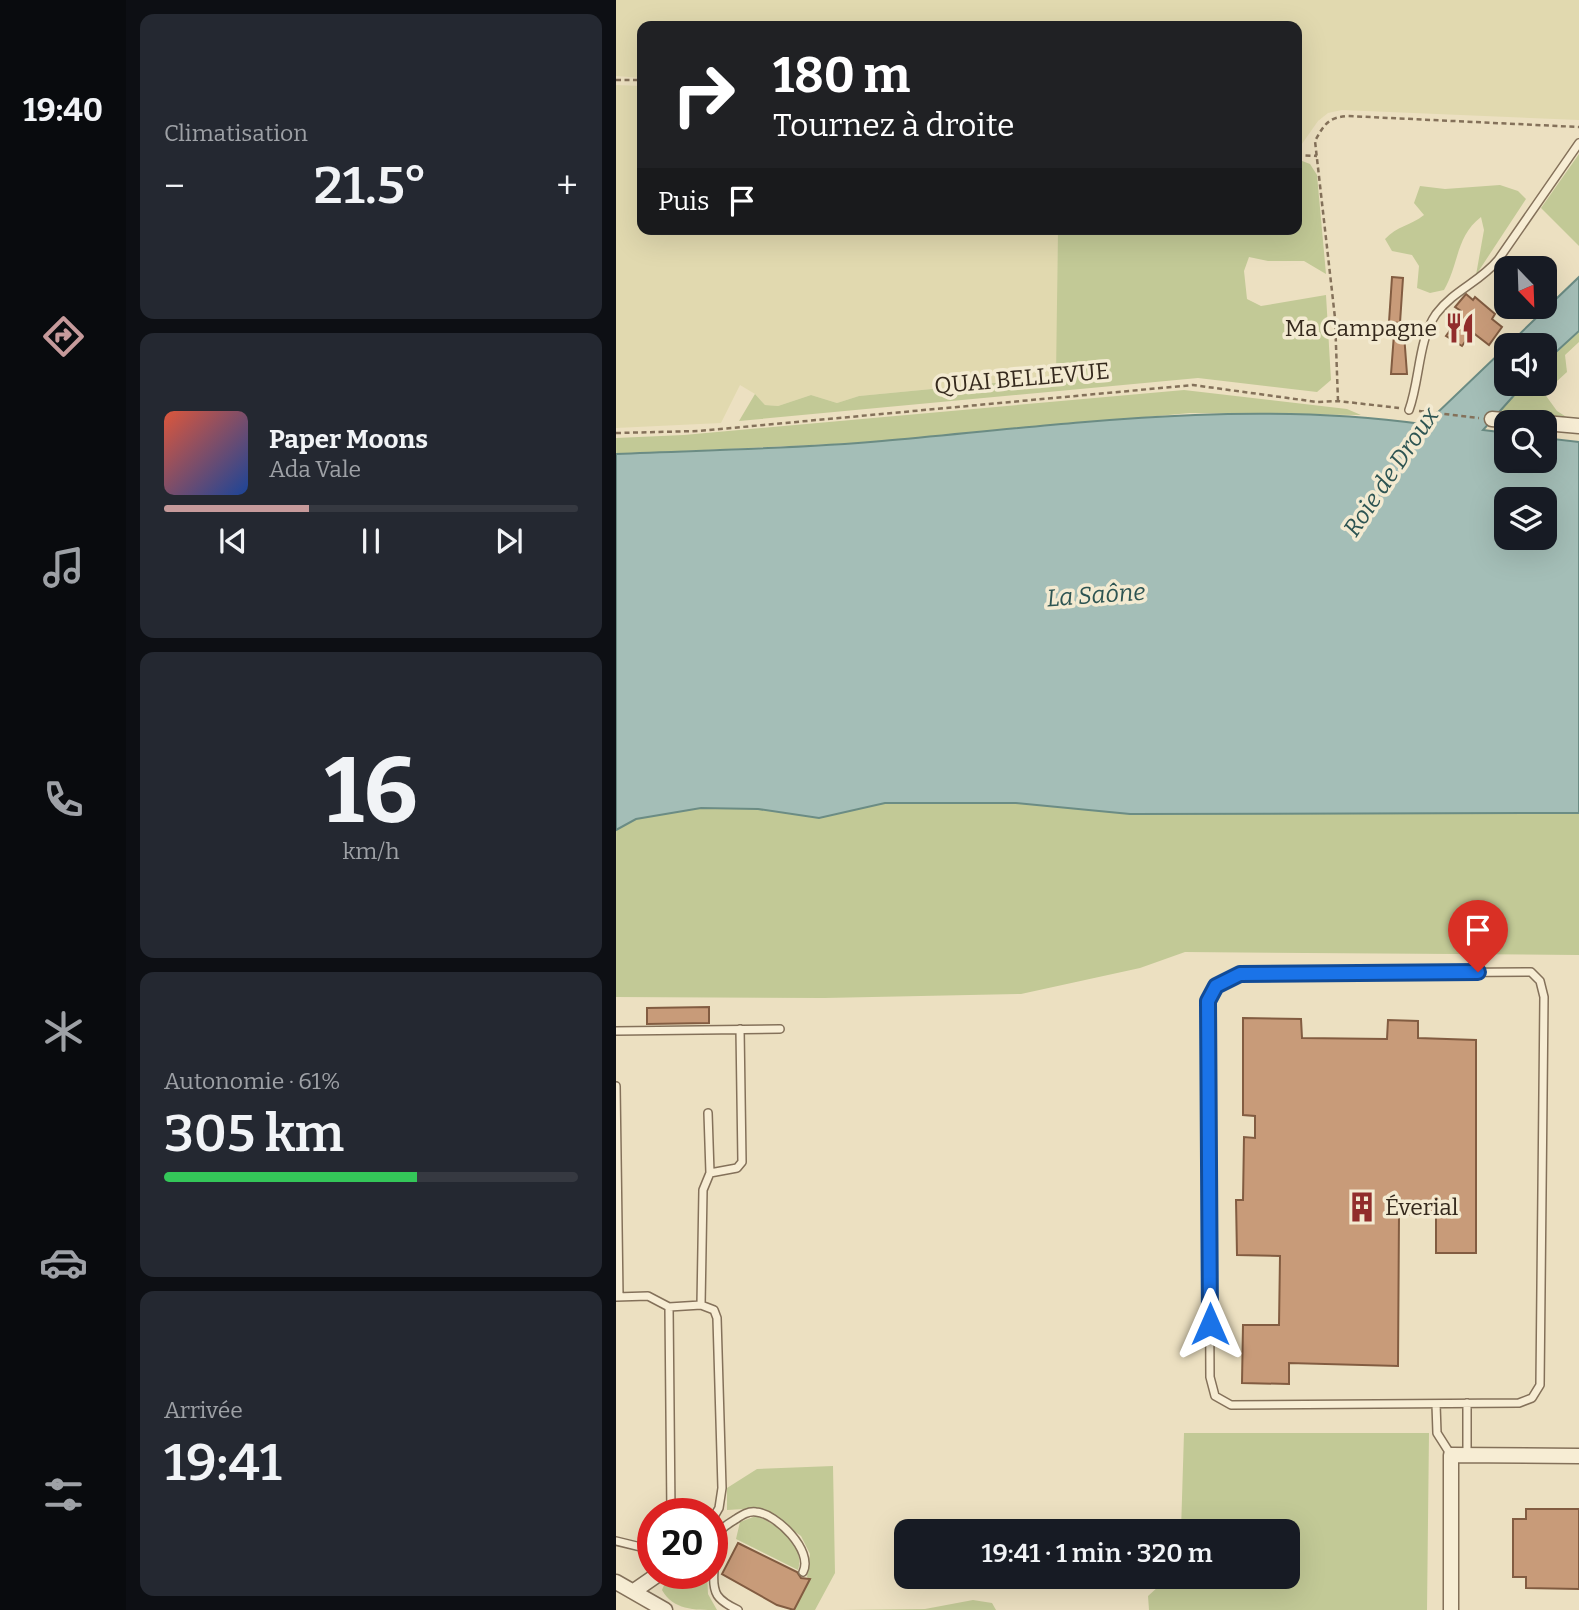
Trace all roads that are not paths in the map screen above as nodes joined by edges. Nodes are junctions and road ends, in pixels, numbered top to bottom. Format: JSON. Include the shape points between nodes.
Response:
{"nodes":[{"id":1,"x":1579,"y":143,"type":"edge"},
{"id":2,"x":1409,"y":410,"type":"road end"},
{"id":3,"x":1557,"y":424,"type":"edge"},
{"id":4,"x":1579,"y":426,"type":"edge"},
{"id":5,"x":740,"y":1029,"type":"junction"},
{"id":6,"x":780,"y":1029,"type":"dead end"},
{"id":7,"x":616,"y":1031,"type":"edge"},
{"id":8,"x":616,"y":1086,"type":"edge"},
{"id":9,"x":708,"y":1113,"type":"dead end"},
{"id":10,"x":710,"y":1173,"type":"junction"},
{"id":11,"x":618,"y":1297,"type":"edge"},
{"id":12,"x":701,"y":1305,"type":"junction"},
{"id":13,"x":669,"y":1307,"type":"junction"},
{"id":14,"x":1467,"y":1403,"type":"junction"},
{"id":15,"x":1436,"y":1404,"type":"junction"},
{"id":16,"x":1451,"y":1455,"type":"junction"},
{"id":17,"x":1467,"y":1455,"type":"junction"},
{"id":18,"x":1579,"y":1456,"type":"edge"},
{"id":19,"x":671,"y":1498,"type":"edge"},
{"id":20,"x":719,"y":1498,"type":"edge"},
{"id":21,"x":728,"y":1523,"type":"edge"},
{"id":22,"x":616,"y":1541,"type":"edge"},
{"id":23,"x":637,"y":1546,"type":"edge"},
{"id":24,"x":803,"y":1573,"type":"dead end"},
{"id":25,"x":616,"y":1582,"type":"edge"},
{"id":26,"x":637,"y":1589,"type":"edge"},
{"id":27,"x":713,"y":1589,"type":"edge"},
{"id":28,"x":634,"y":1591,"type":"junction"},
{"id":29,"x":665,"y":1610,"type":"edge"},
{"id":30,"x":738,"y":1610,"type":"edge"},
{"id":31,"x":1451,"y":1610,"type":"edge"}],
"edges":[{"from":1,"to":2,"type":"lane","via":[[1486,275],[1458,290],[1435,316]]},
{"from":3,"to":4,"type":"street"},
{"from":5,"to":6,"type":"lane"},
{"from":5,"to":7,"type":"lane"},
{"from":5,"to":10,"type":"lane","via":[[742,1162],[737,1168]]},
{"from":8,"to":11,"type":"lane"},
{"from":9,"to":10,"type":"lane"},
{"from":10,"to":12,"type":"lane","via":[[703,1190]]},
{"from":11,"to":13,"type":"lane","via":[[648,1296]]},
{"from":12,"to":13,"type":"lane"},
{"from":12,"to":20,"type":"lane","via":[[713,1310],[719,1329]]},
{"from":13,"to":19,"type":"lane"},
{"from":14,"to":15,"type":"lane"},
{"from":14,"to":15,"type":"lane","via":[[1519,1403],[1532,1398],[1540,1385],[1544,997],[1540,981],[1531,972],[1240,974],[1226,978],[1208,1001],[1210,1377],[1215,1395],[1231,1405]]},
{"from":14,"to":17,"type":"lane"},
{"from":15,"to":16,"type":"lane","via":[[1437,1433]]},
{"from":16,"to":17,"type":"street"},
{"from":16,"to":31,"type":"street"},
{"from":17,"to":18,"type":"street"},
{"from":21,"to":24,"type":"lane","via":[[746,1513],[768,1516],[798,1540],[806,1560]]},
{"from":22,"to":23,"type":"lane"},
{"from":25,"to":28,"type":"street"},
{"from":26,"to":28,"type":"street"},
{"from":27,"to":30,"type":"lane","via":[[721,1602]]},
{"from":28,"to":29,"type":"street"}]}
